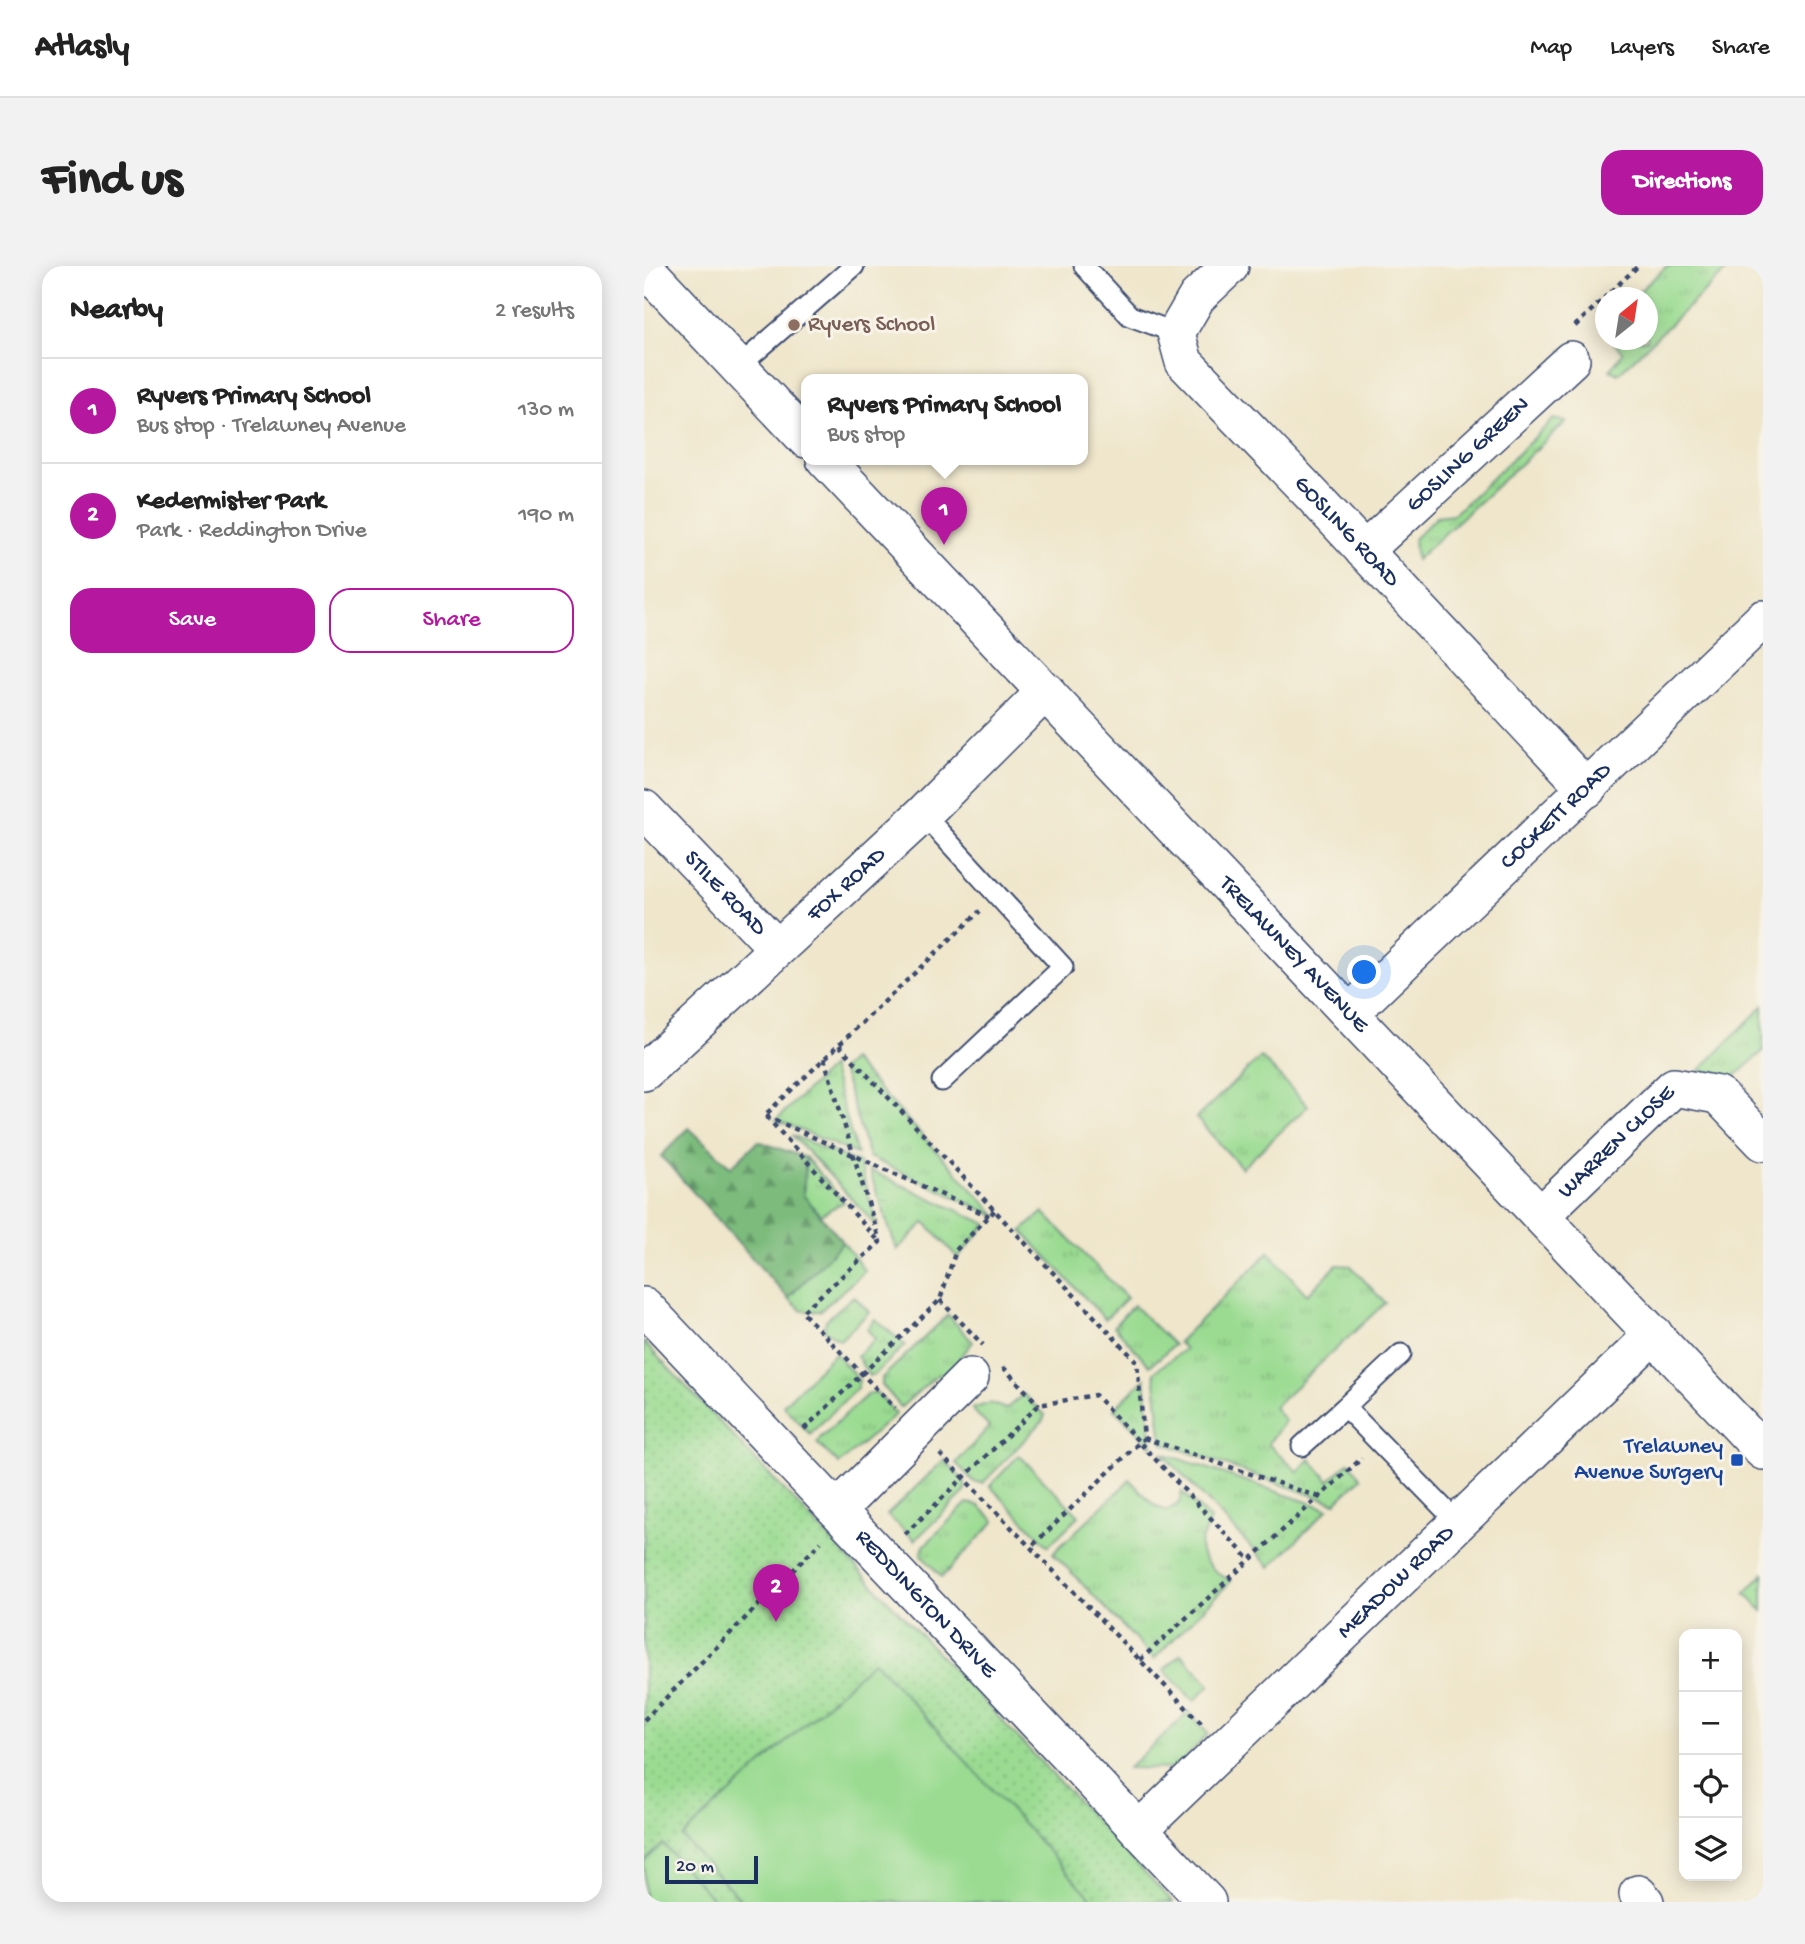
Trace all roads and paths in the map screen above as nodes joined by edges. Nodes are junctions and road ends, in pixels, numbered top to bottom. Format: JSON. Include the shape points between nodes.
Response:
{"nodes":[{"id":1,"x":854,"y":266,"type":"edge"},
{"id":2,"x":1084,"y":266,"type":"edge"},
{"id":3,"x":1230,"y":266,"type":"edge"},
{"id":4,"x":1638,"y":266,"type":"edge"},
{"id":5,"x":651,"y":287,"type":"edge"},
{"id":6,"x":1176,"y":333,"type":"junction"},
{"id":7,"x":1571,"y":359,"type":"joint"},
{"id":8,"x":737,"y":368,"type":"junction"},
{"id":9,"x":801,"y":434,"type":"edge"},
{"id":10,"x":831,"y":465,"type":"edge"},
{"id":11,"x":1364,"y":551,"type":"junction"},
{"id":12,"x":1763,"y":619,"type":"edge"},
{"id":13,"x":1046,"y":691,"type":"junction"},
{"id":14,"x":1587,"y":789,"type":"junction"},
{"id":15,"x":644,"y":809,"type":"edge"},
{"id":16,"x":923,"y":814,"type":"junction"},
{"id":17,"x":998,"y":894,"type":"junction"},
{"id":18,"x":777,"y":948,"type":"junction"},
{"id":19,"x":1350,"y":1013,"type":"junction"},
{"id":20,"x":839,"y":1045,"type":"junction"},
{"id":21,"x":644,"y":1072,"type":"edge"},
{"id":22,"x":942,"y":1081,"type":"dead end"},
{"id":23,"x":765,"y":1115,"type":"junction"},
{"id":24,"x":1763,"y":1142,"type":"edge"},
{"id":25,"x":995,"y":1210,"type":"junction"},
{"id":26,"x":1541,"y":1215,"type":"junction"},
{"id":27,"x":989,"y":1216,"type":"junction"},
{"id":28,"x":880,"y":1242,"type":"dead end"},
{"id":29,"x":644,"y":1306,"type":"edge"},
{"id":30,"x":1654,"y":1334,"type":"junction"},
{"id":31,"x":1401,"y":1354,"type":"dead end"},
{"id":32,"x":970,"y":1377,"type":"dead end"},
{"id":33,"x":1345,"y":1407,"type":"junction"},
{"id":34,"x":1141,"y":1440,"type":"junction"},
{"id":35,"x":1379,"y":1442,"type":"junction"},
{"id":36,"x":1302,"y":1446,"type":"dead end"},
{"id":37,"x":781,"y":1451,"type":"junction"},
{"id":38,"x":1763,"y":1451,"type":"edge"},
{"id":39,"x":1319,"y":1497,"type":"junction"},
{"id":40,"x":841,"y":1515,"type":"junction"},
{"id":41,"x":1457,"y":1522,"type":"junction"},
{"id":42,"x":1030,"y":1548,"type":"dead end"},
{"id":43,"x":881,"y":1557,"type":"junction"},
{"id":44,"x":1250,"y":1560,"type":"junction"},
{"id":45,"x":1140,"y":1660,"type":"dead end"},
{"id":46,"x":644,"y":1720,"type":"edge"},
{"id":47,"x":1139,"y":1830,"type":"junction"},
{"id":48,"x":1206,"y":1902,"type":"edge"}],
"edges":[{"from":1,"to":8,"type":"lane"},
{"from":2,"to":6,"type":"lane","via":[[1130,316]]},
{"from":3,"to":6,"type":"street","via":[[1197,297]]},
{"from":4,"to":7,"type":"path","via":[[1570,331]]},
{"from":5,"to":8,"type":"street"},
{"from":6,"to":11,"type":"street","name":"GOSLING ROAD","via":[[1184,362]]},
{"from":7,"to":11,"type":"street","name":"GOSLING GREEN"},
{"from":8,"to":9,"type":"street"},
{"from":10,"to":13,"type":"street","name":"TRELAWNEY AVENUE"},
{"from":11,"to":14,"type":"street","name":"GOSLING ROAD"},
{"from":12,"to":14,"type":"street","name":"COCKETT ROAD"},
{"from":13,"to":16,"type":"street","name":"FOX ROAD"},
{"from":13,"to":19,"type":"street","name":"TRELAWNEY AVENUE"},
{"from":14,"to":19,"type":"street","name":"COCKETT ROAD"},
{"from":15,"to":18,"type":"street","name":"STILE ROAD"},
{"from":16,"to":17,"type":"lane"},
{"from":16,"to":18,"type":"street","name":"FOX ROAD"},
{"from":17,"to":20,"type":"path"},
{"from":17,"to":22,"type":"lane","via":[[1063,967]]},
{"from":18,"to":21,"type":"street","name":"FOX ROAD"},
{"from":19,"to":26,"type":"street","name":"TRELAWNEY AVENUE"},
{"from":20,"to":23,"type":"path"},
{"from":20,"to":25,"type":"path"},
{"from":23,"to":27,"type":"path"},
{"from":23,"to":28,"type":"path"},
{"from":24,"to":26,"type":"street","name":"WARREN CLOSE","via":[[1718,1095],[1674,1087]]},
{"from":25,"to":27,"type":"path"},
{"from":25,"to":34,"type":"path","via":[[1137,1362]]},
{"from":26,"to":30,"type":"street","name":"TRELAWNEY AVENUE"},
{"from":27,"to":37,"type":"path","via":[[956,1250],[940,1300]]},
{"from":29,"to":37,"type":"street","name":"REDDINGTON DRIVE"},
{"from":30,"to":38,"type":"street","name":"TRELAWNEY AVENUE"},
{"from":30,"to":41,"type":"street","name":"MEADOW ROAD"},
{"from":31,"to":33,"type":"lane"},
{"from":32,"to":40,"type":"street"},
{"from":33,"to":35,"type":"lane"},
{"from":33,"to":36,"type":"lane"},
{"from":34,"to":39,"type":"path"},
{"from":34,"to":42,"type":"path"},
{"from":34,"to":43,"type":"path","via":[[1095,1395],[1039,1405]]},
{"from":34,"to":44,"type":"path"},
{"from":35,"to":39,"type":"path"},
{"from":35,"to":41,"type":"lane"},
{"from":37,"to":40,"type":"street","name":"REDDINGTON DRIVE"},
{"from":39,"to":44,"type":"path"},
{"from":40,"to":43,"type":"street","name":"REDDINGTON DRIVE"},
{"from":40,"to":46,"type":"path"},
{"from":41,"to":47,"type":"street","name":"MEADOW ROAD"},
{"from":43,"to":47,"type":"street","name":"REDDINGTON DRIVE"},
{"from":44,"to":45,"type":"path"},
{"from":47,"to":48,"type":"street","name":"REDDINGTON DRIVE"}]}
